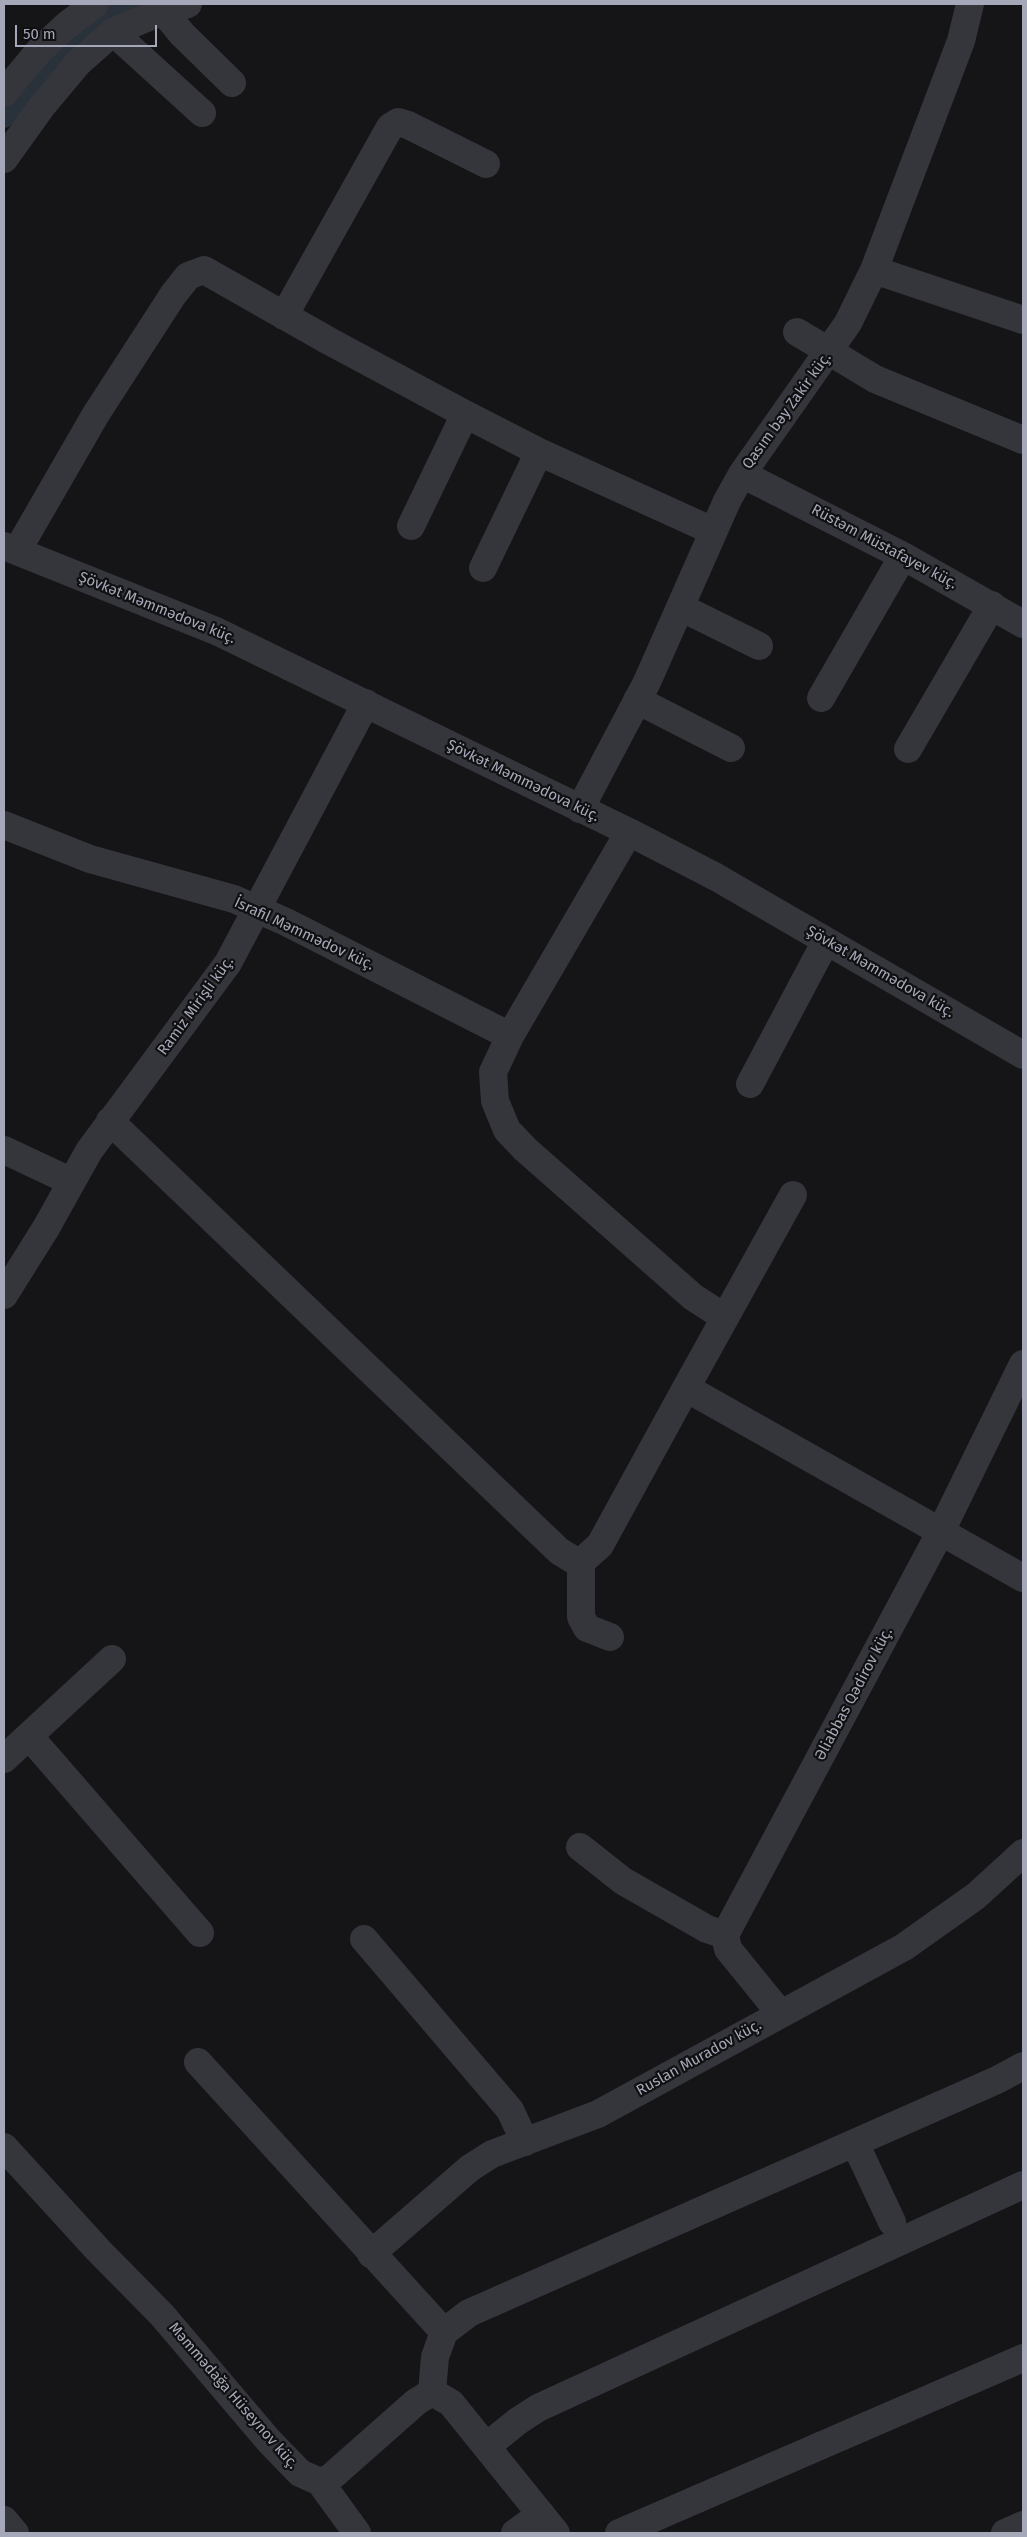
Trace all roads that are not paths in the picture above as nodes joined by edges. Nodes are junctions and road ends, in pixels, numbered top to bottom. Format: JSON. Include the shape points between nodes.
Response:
{"nodes":[{"id":1,"x":95,"y":4,"type":"edge"},
{"id":2,"x":970,"y":4,"type":"edge"},
{"id":3,"x":176,"y":7,"type":"edge"},
{"id":4,"x":113,"y":32,"type":"junction"},
{"id":5,"x":232,"y":83,"type":"dead end"},
{"id":6,"x":4,"y":93,"type":"edge"},
{"id":7,"x":202,"y":113,"type":"dead end"},
{"id":8,"x":4,"y":159,"type":"edge"},
{"id":9,"x":486,"y":164,"type":"dead end"},
{"id":10,"x":874,"y":270,"type":"junction"},
{"id":11,"x":284,"y":316,"type":"junction"},
{"id":12,"x":1023,"y":320,"type":"edge"},
{"id":13,"x":797,"y":332,"type":"dead end"},
{"id":14,"x":829,"y":352,"type":"junction"},
{"id":15,"x":465,"y":414,"type":"junction"},
{"id":16,"x":1023,"y":440,"type":"edge"},
{"id":17,"x":539,"y":452,"type":"junction"},
{"id":18,"x":742,"y":474,"type":"junction"},
{"id":19,"x":410,"y":526,"type":"dead end"},
{"id":20,"x":713,"y":531,"type":"junction"},
{"id":21,"x":10,"y":549,"type":"edge"},
{"id":22,"x":903,"y":556,"type":"junction"},
{"id":23,"x":483,"y":568,"type":"dead end"},
{"id":24,"x":992,"y":605,"type":"junction"},
{"id":25,"x":680,"y":607,"type":"junction"},
{"id":26,"x":1023,"y":624,"type":"edge"},
{"id":27,"x":759,"y":646,"type":"dead end"},
{"id":28,"x":821,"y":698,"type":"dead end"},
{"id":29,"x":637,"y":700,"type":"junction"},
{"id":30,"x":366,"y":703,"type":"junction"},
{"id":31,"x":730,"y":748,"type":"dead end"},
{"id":32,"x":908,"y":749,"type":"dead end"},
{"id":33,"x":580,"y":809,"type":"junction"},
{"id":34,"x":4,"y":826,"type":"edge"},
{"id":35,"x":629,"y":832,"type":"junction"},
{"id":36,"x":258,"y":909,"type":"junction"},
{"id":37,"x":826,"y":941,"type":"junction"},
{"id":38,"x":510,"y":1036,"type":"junction"},
{"id":39,"x":1023,"y":1055,"type":"edge"},
{"id":40,"x":750,"y":1084,"type":"dead end"},
{"id":41,"x":110,"y":1121,"type":"junction"},
{"id":42,"x":4,"y":1150,"type":"edge"},
{"id":43,"x":70,"y":1181,"type":"junction"},
{"id":44,"x":793,"y":1195,"type":"dead end"},
{"id":45,"x":4,"y":1295,"type":"edge"},
{"id":46,"x":724,"y":1317,"type":"junction"},
{"id":47,"x":1023,"y":1364,"type":"edge"},
{"id":48,"x":686,"y":1388,"type":"junction"},
{"id":49,"x":941,"y":1531,"type":"junction"},
{"id":50,"x":581,"y":1562,"type":"junction"},
{"id":51,"x":1023,"y":1578,"type":"edge"},
{"id":52,"x":610,"y":1637,"type":"dead end"},
{"id":53,"x":112,"y":1659,"type":"dead end"},
{"id":54,"x":28,"y":1736,"type":"junction"},
{"id":55,"x":4,"y":1759,"type":"edge"},
{"id":56,"x":580,"y":1847,"type":"dead end"},
{"id":57,"x":1023,"y":1853,"type":"edge"},
{"id":58,"x":200,"y":1933,"type":"dead end"},
{"id":59,"x":725,"y":1935,"type":"junction"},
{"id":60,"x":364,"y":1939,"type":"dead end"},
{"id":61,"x":780,"y":2013,"type":"junction"},
{"id":62,"x":198,"y":2062,"type":"dead end"},
{"id":63,"x":1023,"y":2066,"type":"edge"},
{"id":64,"x":525,"y":2142,"type":"junction"},
{"id":65,"x":855,"y":2143,"type":"junction"},
{"id":66,"x":4,"y":2147,"type":"edge"},
{"id":67,"x":1023,"y":2185,"type":"edge"},
{"id":68,"x":892,"y":2222,"type":"dead end"},
{"id":69,"x":371,"y":2254,"type":"junction"},
{"id":70,"x":444,"y":2332,"type":"junction"},
{"id":71,"x":1023,"y":2358,"type":"edge"},
{"id":72,"x":432,"y":2392,"type":"junction"},
{"id":73,"x":487,"y":2446,"type":"junction"},
{"id":74,"x":320,"y":2482,"type":"junction"},
{"id":75,"x":4,"y":2520,"type":"edge"},
{"id":76,"x":548,"y":2524,"type":"edge"},
{"id":77,"x":1023,"y":2525,"type":"edge"},
{"id":78,"x":15,"y":2533,"type":"edge"},
{"id":79,"x":357,"y":2533,"type":"edge"},
{"id":80,"x":515,"y":2533,"type":"edge"},
{"id":81,"x":619,"y":2533,"type":"edge"},
{"id":82,"x":1005,"y":2533,"type":"edge"}],
"edges":[{"from":1,"to":6,"type":"street","via":[[39,51]]},
{"from":2,"to":10,"type":"street","name":"Qasım bəy Zakir küç.","via":[[961,41]]},
{"from":3,"to":4,"type":"street"},
{"from":3,"to":5,"type":"street","via":[[182,34]]},
{"from":4,"to":7,"type":"street"},
{"from":4,"to":8,"type":"street","via":[[78,63]]},
{"from":9,"to":11,"type":"street","via":[[408,125],[398,122],[390,127]]},
{"from":10,"to":12,"type":"street"},
{"from":10,"to":14,"type":"street","name":"Qasım bəy Zakir küç.","via":[[848,323]]},
{"from":11,"to":15,"type":"street"},
{"from":11,"to":21,"type":"street","via":[[204,270],[188,276]]},
{"from":13,"to":14,"type":"street"},
{"from":14,"to":16,"type":"street","via":[[875,379]]},
{"from":14,"to":18,"type":"street","name":"Qasım bəy Zakir küç."},
{"from":15,"to":17,"type":"street"},
{"from":15,"to":19,"type":"street"},
{"from":17,"to":20,"type":"street"},
{"from":17,"to":23,"type":"street"},
{"from":18,"to":20,"type":"street","name":"Qasım bəy Zakir küç."},
{"from":18,"to":22,"type":"street","name":"Rüstəm Müstafayev küç."},
{"from":20,"to":25,"type":"street","name":"Qasım bəy Zakir küç."},
{"from":21,"to":30,"type":"street","name":"Şövkət Məmmədova küç.","via":[[216,631]]},
{"from":22,"to":24,"type":"street","name":"Rüstəm Müstafayev küç."},
{"from":22,"to":28,"type":"street"},
{"from":24,"to":26,"type":"street","name":"Rüstəm Müstafayev küç."},
{"from":24,"to":32,"type":"street"},
{"from":25,"to":27,"type":"street"},
{"from":25,"to":29,"type":"street","name":"Qasım bəy Zakir küç."},
{"from":29,"to":31,"type":"street"},
{"from":29,"to":33,"type":"street","name":"Qasım bəy Zakir küç."},
{"from":30,"to":33,"type":"street","name":"Şövkət Məmmədova küç."},
{"from":30,"to":36,"type":"street","name":"Ramiz Mirişli küç."},
{"from":33,"to":35,"type":"street","name":"Şövkət Məmmədova küç."},
{"from":34,"to":36,"type":"street","name":"İsrafil Məmmədov küç.","via":[[90,859],[234,899]]},
{"from":35,"to":37,"type":"street","name":"Şövkət Məmmədova küç.","via":[[716,877]]},
{"from":35,"to":38,"type":"street"},
{"from":36,"to":38,"type":"street","name":"İsrafil Məmmədov küç."},
{"from":36,"to":41,"type":"street","name":"Ramiz Mirişli küç.","via":[[228,963]]},
{"from":37,"to":39,"type":"street","name":"Şövkət Məmmədova küç."},
{"from":37,"to":40,"type":"street"},
{"from":38,"to":46,"type":"street","via":[[494,1072],[495,1102],[507,1130],[693,1297]]},
{"from":41,"to":43,"type":"street","name":"Ramiz Mirişli küç."},
{"from":41,"to":50,"type":"street","via":[[559,1551]]},
{"from":42,"to":43,"type":"street"},
{"from":43,"to":45,"type":"street","name":"Ramiz Mirişli küç.","via":[[46,1228]]},
{"from":44,"to":46,"type":"street"},
{"from":46,"to":48,"type":"street"},
{"from":47,"to":49,"type":"street","name":"Əliabbas Qədirov küç."},
{"from":48,"to":49,"type":"street"},
{"from":48,"to":50,"type":"street","via":[[600,1545]]},
{"from":49,"to":51,"type":"street"},
{"from":49,"to":59,"type":"street","name":"Əliabbas Qədirov küç."},
{"from":50,"to":52,"type":"street","via":[[581,1618],[587,1628]]},
{"from":53,"to":54,"type":"street"},
{"from":54,"to":55,"type":"street"},
{"from":54,"to":58,"type":"street"},
{"from":56,"to":59,"type":"street","via":[[623,1881],[707,1929]]},
{"from":57,"to":61,"type":"street","name":"Ruslan Muradov küç.","via":[[976,1896],[925,1934]]},
{"from":59,"to":61,"type":"street","via":[[728,1949]]},
{"from":60,"to":64,"type":"street","via":[[510,2110]]},
{"from":61,"to":64,"type":"street","name":"Ruslan Muradov küç.","via":[[598,2114]]},
{"from":62,"to":69,"type":"street"},
{"from":63,"to":65,"type":"street"},
{"from":64,"to":69,"type":"street","name":"Ruslan Muradov küç.","via":[[492,2154],[470,2168]]},
{"from":65,"to":68,"type":"street"},
{"from":65,"to":70,"type":"street","via":[[469,2313]]},
{"from":66,"to":74,"type":"street","name":"Məmmədağa Hüseynov küç.","via":[[162,2315],[289,2462],[300,2473]]},
{"from":67,"to":73,"type":"street","via":[[538,2408]]},
{"from":69,"to":70,"type":"street"},
{"from":70,"to":72,"type":"street","via":[[435,2357]]},
{"from":71,"to":81,"type":"street"},
{"from":72,"to":73,"type":"street","via":[[451,2403]]},
{"from":72,"to":74,"type":"street","via":[[416,2402],[342,2468]]},
{"from":73,"to":76,"type":"street"},
{"from":74,"to":79,"type":"street"},
{"from":75,"to":78,"type":"street"},
{"from":76,"to":80,"type":"street"},
{"from":77,"to":82,"type":"street"}]}
